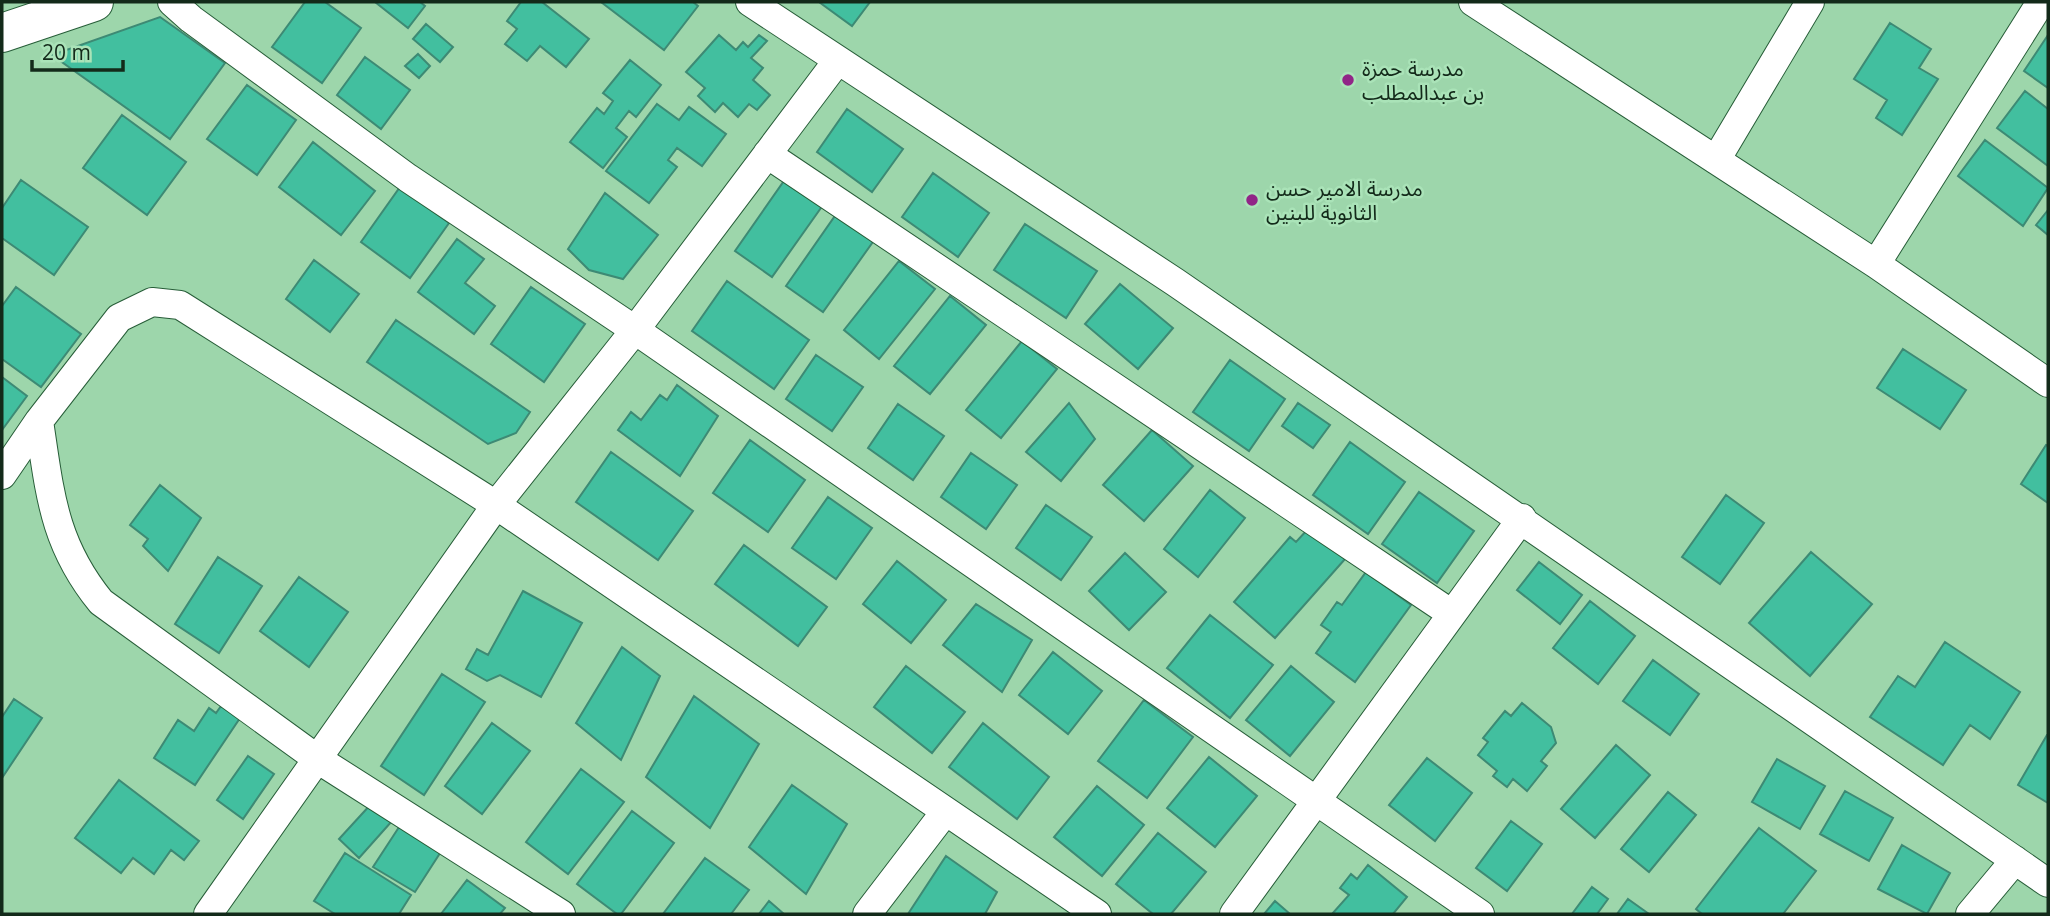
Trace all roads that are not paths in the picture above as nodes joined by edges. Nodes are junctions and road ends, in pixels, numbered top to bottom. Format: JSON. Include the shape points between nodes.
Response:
{"nodes":[{"id":1,"x":94,"y":2,"type":"edge"},
{"id":2,"x":172,"y":2,"type":"edge"},
{"id":3,"x":750,"y":2,"type":"edge"},
{"id":4,"x":1473,"y":2,"type":"edge"},
{"id":5,"x":1810,"y":2,"type":"edge"},
{"id":6,"x":2041,"y":2,"type":"edge"},
{"id":7,"x":2,"y":33,"type":"edge"},
{"id":8,"x":838,"y":60,"type":"junction"},
{"id":9,"x":767,"y":154,"type":"junction"},
{"id":10,"x":1716,"y":160,"type":"junction"},
{"id":11,"x":1876,"y":264,"type":"junction"},
{"id":12,"x":635,"y":330,"type":"junction"},
{"id":13,"x":2048,"y":383,"type":"edge"},
{"id":14,"x":39,"y":421,"type":"junction"},
{"id":15,"x":2,"y":475,"type":"edge"},
{"id":16,"x":496,"y":505,"type":"junction"},
{"id":17,"x":1522,"y":518,"type":"junction"},
{"id":18,"x":1452,"y":614,"type":"junction"},
{"id":19,"x":319,"y":760,"type":"junction"},
{"id":20,"x":1315,"y":800,"type":"junction"},
{"id":21,"x":944,"y":812,"type":"junction"},
{"id":22,"x":2015,"y":860,"type":"junction"},
{"id":23,"x":2048,"y":883,"type":"edge"},
{"id":24,"x":208,"y":914,"type":"edge"},
{"id":25,"x":561,"y":914,"type":"edge"},
{"id":26,"x":867,"y":914,"type":"edge"},
{"id":27,"x":1097,"y":914,"type":"edge"},
{"id":28,"x":1234,"y":914,"type":"edge"},
{"id":29,"x":1480,"y":914,"type":"edge"},
{"id":30,"x":1970,"y":914,"type":"edge"}],
"edges":[{"from":1,"to":7,"type":"main road"},
{"from":2,"to":12,"type":"street","via":[[408,178]]},
{"from":3,"to":8,"type":"street"},
{"from":4,"to":10,"type":"street"},
{"from":5,"to":10,"type":"street"},
{"from":6,"to":11,"type":"street"},
{"from":8,"to":9,"type":"street"},
{"from":8,"to":17,"type":"street"},
{"from":9,"to":12,"type":"street"},
{"from":9,"to":18,"type":"street"},
{"from":10,"to":11,"type":"street"},
{"from":11,"to":13,"type":"street"},
{"from":12,"to":16,"type":"street"},
{"from":12,"to":20,"type":"street"},
{"from":14,"to":15,"type":"street"},
{"from":14,"to":16,"type":"street","via":[[119,318],[136,308],[163,302],[180,305]]},
{"from":14,"to":19,"type":"street","via":[[57,527],[95,595]]},
{"from":16,"to":19,"type":"street"},
{"from":16,"to":21,"type":"street"},
{"from":17,"to":18,"type":"street"},
{"from":17,"to":22,"type":"street"},
{"from":18,"to":20,"type":"street"},
{"from":19,"to":24,"type":"street"},
{"from":19,"to":25,"type":"street"},
{"from":20,"to":28,"type":"street"},
{"from":20,"to":29,"type":"street"},
{"from":21,"to":26,"type":"street"},
{"from":21,"to":27,"type":"street"},
{"from":22,"to":23,"type":"street"},
{"from":22,"to":30,"type":"street"}]}
